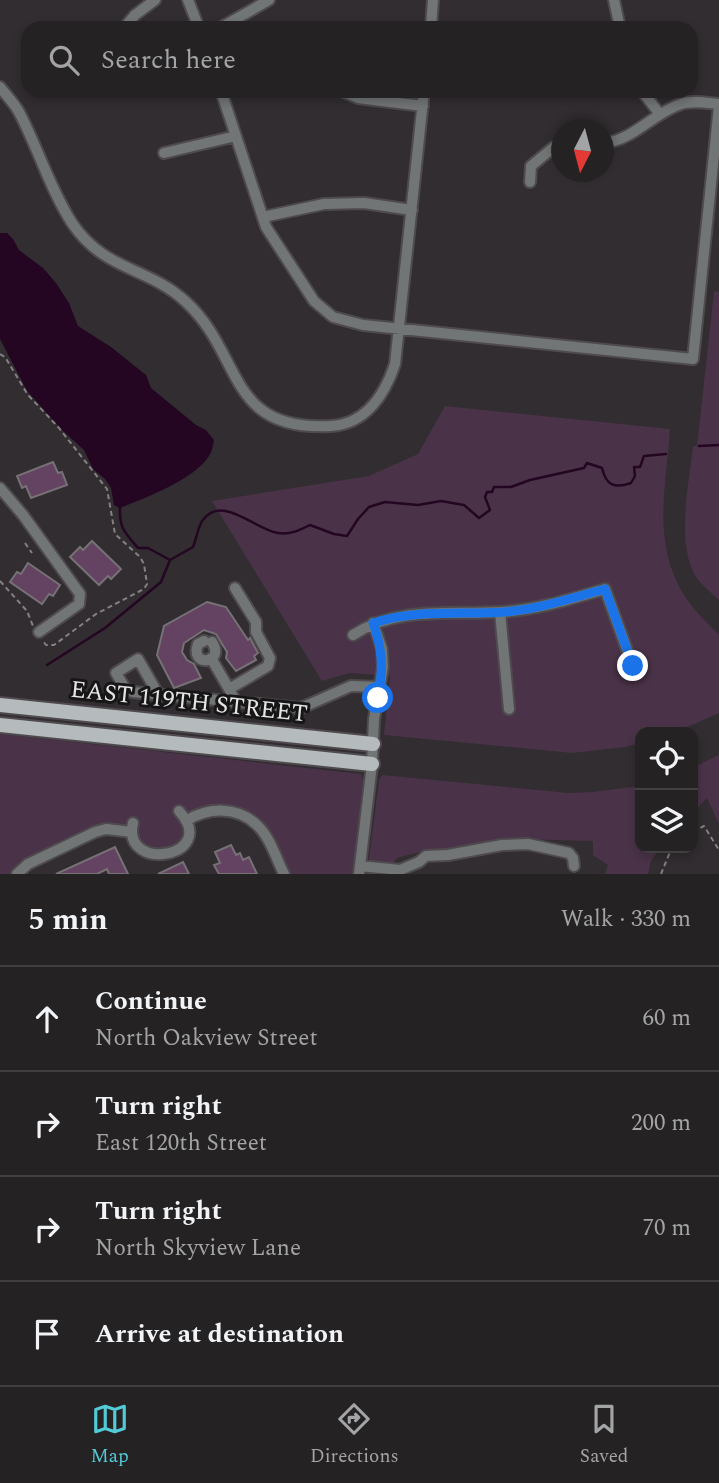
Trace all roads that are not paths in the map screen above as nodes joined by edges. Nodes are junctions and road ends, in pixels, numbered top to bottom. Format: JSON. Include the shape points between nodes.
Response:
{"nodes":[{"id":1,"x":155,"y":0,"type":"edge"},
{"id":2,"x":188,"y":0,"type":"edge"},
{"id":3,"x":269,"y":0,"type":"edge"},
{"id":4,"x":433,"y":0,"type":"edge"},
{"id":5,"x":614,"y":0,"type":"edge"},
{"id":6,"x":130,"y":21,"type":"edge"},
{"id":7,"x":196,"y":21,"type":"edge"},
{"id":8,"x":232,"y":21,"type":"edge"},
{"id":9,"x":431,"y":21,"type":"edge"},
{"id":10,"x":618,"y":21,"type":"edge"},
{"id":11,"x":0,"y":87,"type":"edge"},
{"id":12,"x":223,"y":98,"type":"edge"},
{"id":13,"x":358,"y":98,"type":"edge"},
{"id":14,"x":424,"y":98,"type":"edge"},
{"id":15,"x":647,"y":98,"type":"edge"},
{"id":16,"x":719,"y":105,"type":"edge"},
{"id":17,"x":423,"y":106,"type":"junction"},
{"id":18,"x":659,"y":113,"type":"junction"},
{"id":19,"x":236,"y":136,"type":"junction"},
{"id":20,"x":614,"y":140,"type":"edge"},
{"id":21,"x":551,"y":149,"type":"edge"},
{"id":22,"x":164,"y":153,"type":"dead end"},
{"id":23,"x":530,"y":181,"type":"dead end"},
{"id":24,"x":412,"y":210,"type":"junction"},
{"id":25,"x":263,"y":217,"type":"junction"},
{"id":26,"x":399,"y":329,"type":"junction"},
{"id":27,"x":0,"y":488,"type":"edge"},
{"id":28,"x":235,"y":588,"type":"dead end"},
{"id":29,"x":500,"y":612,"type":"junction"},
{"id":30,"x":373,"y":623,"type":"junction"},
{"id":31,"x":38,"y":634,"type":"road end"},
{"id":32,"x":353,"y":635,"type":"dead end"},
{"id":33,"x":211,"y":659,"type":"junction"},
{"id":34,"x":633,"y":666,"type":"dead end"},
{"id":35,"x":380,"y":687,"type":"junction"},
{"id":36,"x":229,"y":689,"type":"junction"},
{"id":37,"x":158,"y":694,"type":"dead end"},
{"id":38,"x":236,"y":702,"type":"junction"},
{"id":39,"x":0,"y":705,"type":"edge"},
{"id":40,"x":509,"y":709,"type":"dead end"},
{"id":41,"x":0,"y":725,"type":"edge"},
{"id":42,"x":373,"y":744,"type":"junction"},
{"id":43,"x":372,"y":764,"type":"junction"},
{"id":44,"x":179,"y":811,"type":"dead end"},
{"id":45,"x":186,"y":821,"type":"junction"},
{"id":46,"x":574,"y":866,"type":"dead end"},
{"id":47,"x":360,"y":870,"type":"edge"},
{"id":48,"x":400,"y":870,"type":"junction"},
{"id":49,"x":18,"y":874,"type":"edge"},
{"id":50,"x":284,"y":874,"type":"edge"},
{"id":51,"x":415,"y":874,"type":"edge"}],
"edges":[{"from":1,"to":6,"type":"street"},
{"from":2,"to":7,"type":"street"},
{"from":3,"to":8,"type":"street"},
{"from":4,"to":9,"type":"street"},
{"from":5,"to":10,"type":"street"},
{"from":11,"to":26,"type":"street","via":[[18,110],[80,233],[106,258],[162,284],[187,302],[210,330],[245,395],[259,410],[289,424],[312,427],[336,426],[362,415],[376,403],[390,379]]},
{"from":12,"to":19,"type":"street"},
{"from":13,"to":17,"type":"street"},
{"from":14,"to":17,"type":"street"},
{"from":15,"to":18,"type":"street"},
{"from":16,"to":18,"type":"street","via":[[684,103]]},
{"from":16,"to":26,"type":"street","via":[[693,359]]},
{"from":17,"to":24,"type":"street"},
{"from":18,"to":20,"type":"street","via":[[633,133]]},
{"from":19,"to":22,"type":"street"},
{"from":19,"to":25,"type":"street"},
{"from":21,"to":23,"type":"street","via":[[531,166]]},
{"from":24,"to":25,"type":"street","via":[[364,203],[324,204]]},
{"from":24,"to":26,"type":"street"},
{"from":25,"to":26,"type":"street","via":[[323,311],[349,322]]},
{"from":27,"to":31,"type":"street","via":[[80,594],[79,604]]},
{"from":28,"to":36,"type":"street","via":[[256,622],[256,632],[270,659],[268,666]]},
{"from":29,"to":30,"type":"street","via":[[429,613]]},
{"from":29,"to":34,"type":"street","via":[[605,589]]},
{"from":29,"to":40,"type":"street"},
{"from":30,"to":32,"type":"street"},
{"from":30,"to":35,"type":"street","via":[[382,649]]},
{"from":33,"to":33,"type":"street","via":[[196,654],[198,644],[208,642],[215,652]]},
{"from":33,"to":36,"type":"street"},
{"from":35,"to":38,"type":"street","via":[[351,686],[301,708]]},
{"from":35,"to":42,"type":"street"},
{"from":36,"to":38,"type":"street"},
{"from":37,"to":38,"type":"street"},
{"from":39,"to":42,"type":"main road","name":"EAST 119TH STREET"},
{"from":41,"to":43,"type":"main road","name":"EAST 119TH STREET"},
{"from":42,"to":43,"type":"street"},
{"from":43,"to":47,"type":"street"},
{"from":44,"to":45,"type":"street"},
{"from":45,"to":49,"type":"street","via":[[187,843],[182,852],[164,861],[138,850],[133,828],[106,829],[28,864]]},
{"from":45,"to":50,"type":"street","via":[[213,810],[245,817],[259,826]]},
{"from":46,"to":48,"type":"street","via":[[569,853],[528,844],[425,856]]},
{"from":47,"to":48,"type":"street"},
{"from":48,"to":51,"type":"street"}]}
